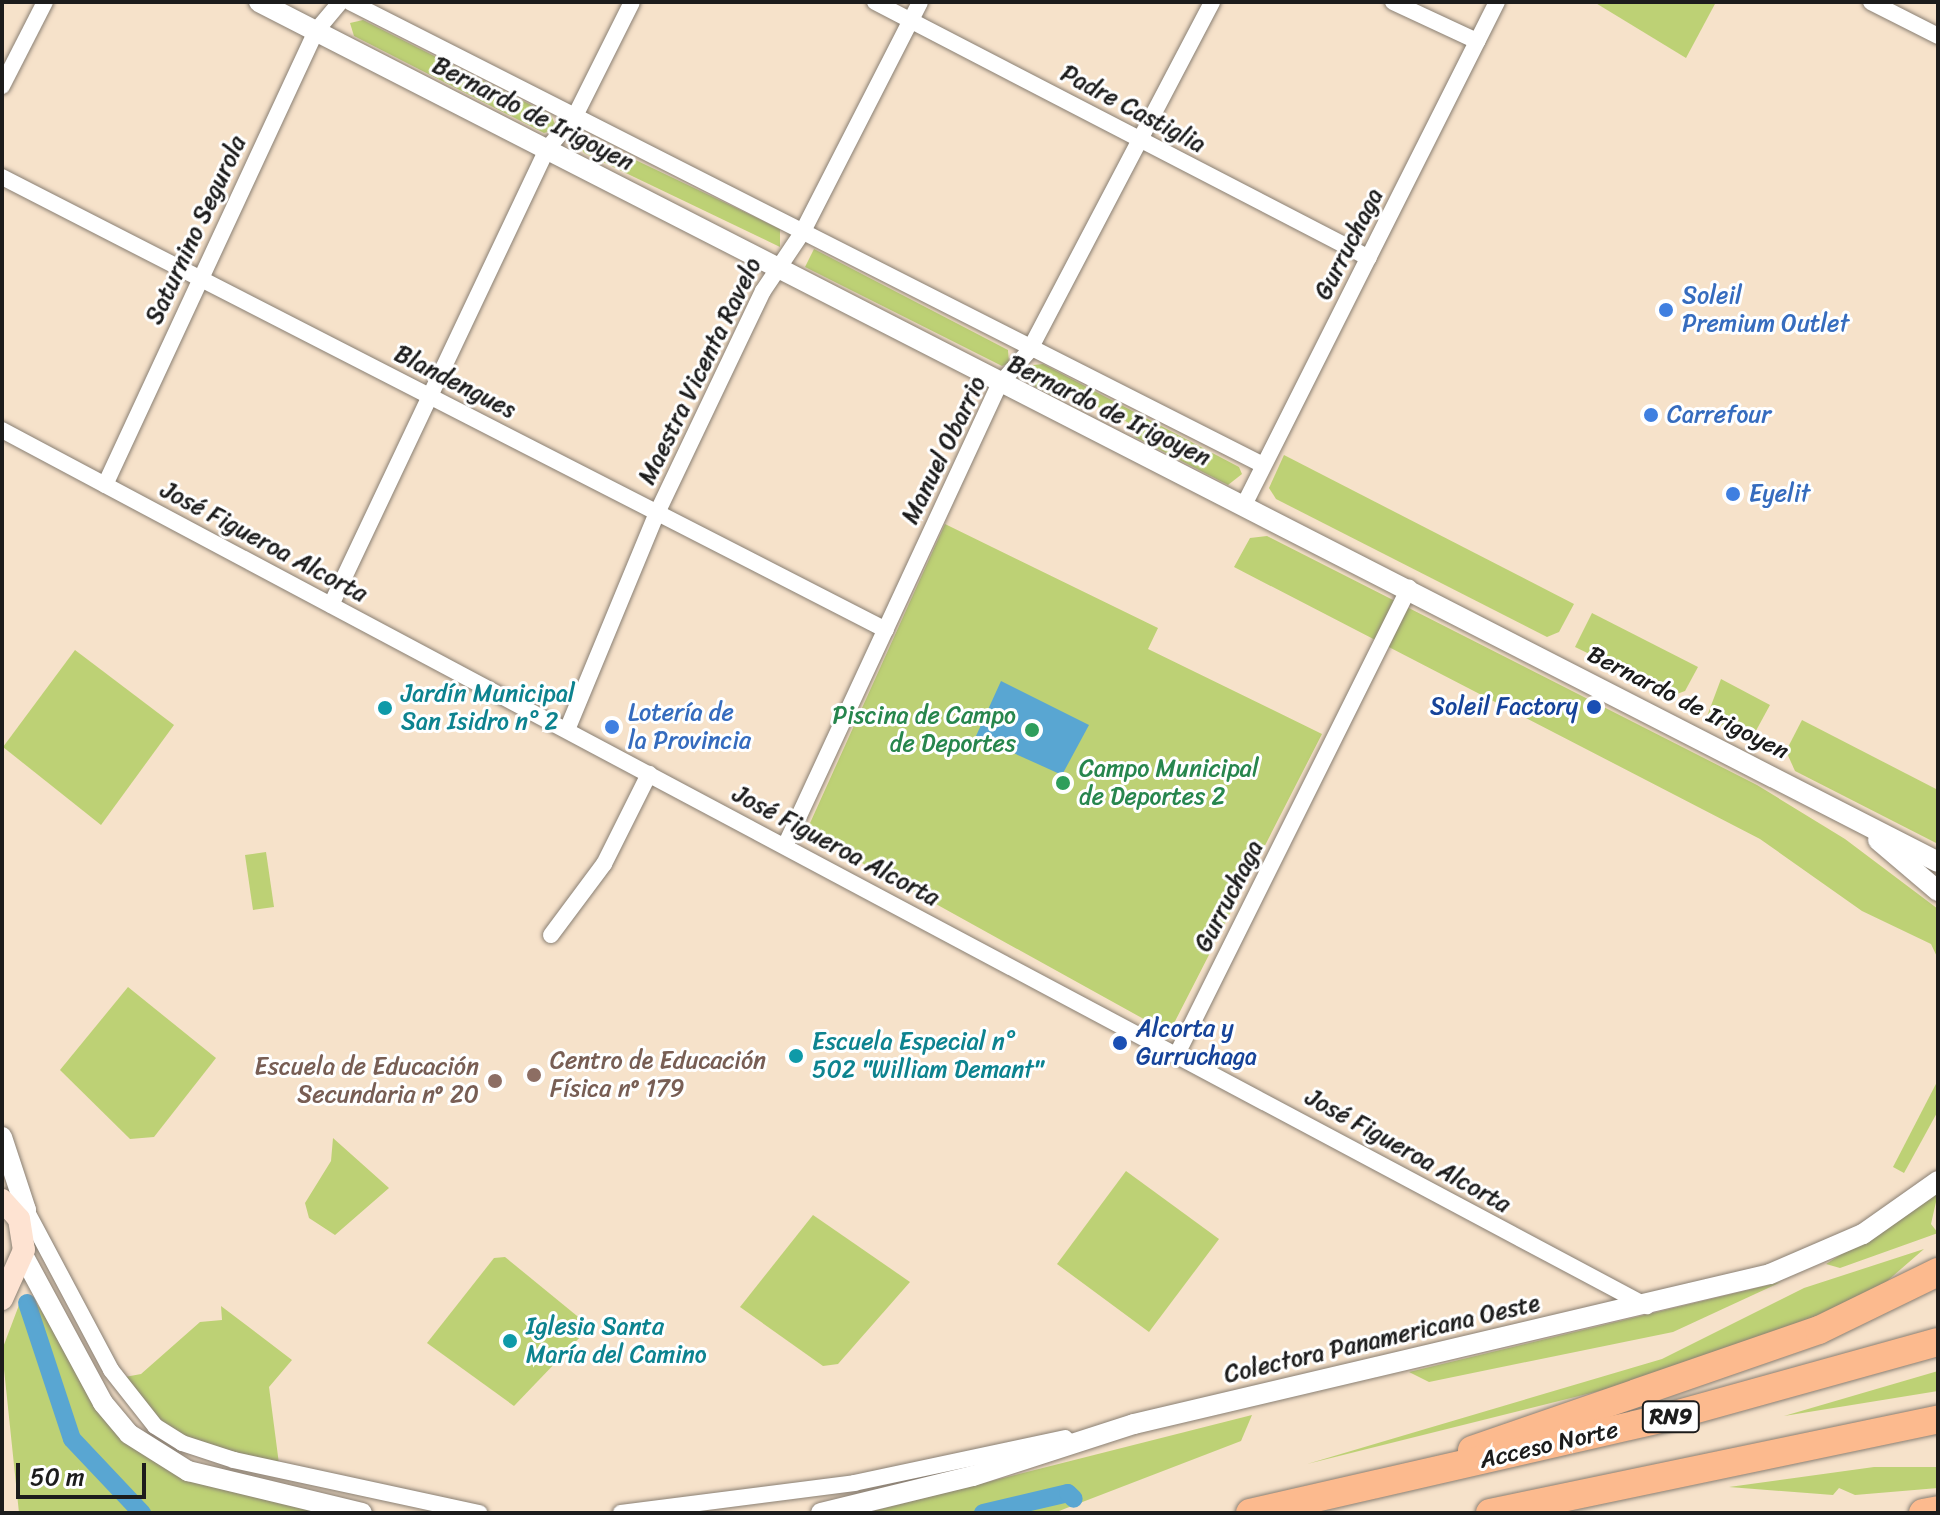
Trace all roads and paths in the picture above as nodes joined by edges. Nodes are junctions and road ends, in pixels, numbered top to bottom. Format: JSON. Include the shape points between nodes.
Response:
{"nodes":[{"id":1,"x":45,"y":2,"type":"edge"},
{"id":2,"x":259,"y":2,"type":"edge"},
{"id":3,"x":340,"y":2,"type":"edge"},
{"id":4,"x":350,"y":2,"type":"edge"},
{"id":5,"x":632,"y":2,"type":"edge"},
{"id":6,"x":875,"y":2,"type":"edge"},
{"id":7,"x":920,"y":2,"type":"edge"},
{"id":8,"x":1212,"y":2,"type":"edge"},
{"id":9,"x":1393,"y":2,"type":"edge"},
{"id":10,"x":1497,"y":2,"type":"edge"},
{"id":11,"x":1871,"y":2,"type":"edge"},
{"id":12,"x":910,"y":20,"type":"junction"},
{"id":13,"x":316,"y":31,"type":"junction"},
{"id":14,"x":1938,"y":36,"type":"edge"},
{"id":15,"x":1477,"y":41,"type":"junction"},
{"id":16,"x":2,"y":86,"type":"edge"},
{"id":17,"x":575,"y":116,"type":"junction"},
{"id":18,"x":1139,"y":140,"type":"junction"},
{"id":19,"x":547,"y":149,"type":"junction"},
{"id":20,"x":2,"y":177,"type":"edge"},
{"id":21,"x":802,"y":233,"type":"junction"},
{"id":22,"x":1369,"y":258,"type":"junction"},
{"id":23,"x":773,"y":270,"type":"junction"},
{"id":24,"x":199,"y":277,"type":"junction"},
{"id":25,"x":1029,"y":351,"type":"junction"},
{"id":26,"x":999,"y":385,"type":"junction"},
{"id":27,"x":434,"y":397,"type":"junction"},
{"id":28,"x":2,"y":430,"type":"edge"},
{"id":29,"x":1263,"y":465,"type":"junction"},
{"id":30,"x":105,"y":485,"type":"junction"},
{"id":31,"x":1243,"y":507,"type":"junction"},
{"id":32,"x":657,"y":513,"type":"junction"},
{"id":33,"x":1409,"y":588,"type":"junction"},
{"id":34,"x":331,"y":605,"type":"junction"},
{"id":35,"x":886,"y":630,"type":"junction"},
{"id":36,"x":567,"y":730,"type":"junction"},
{"id":37,"x":649,"y":774,"type":"junction"},
{"id":38,"x":1850,"y":817,"type":"junction"},
{"id":39,"x":785,"y":846,"type":"junction"},
{"id":40,"x":1938,"y":862,"type":"edge"},
{"id":41,"x":1938,"y":891,"type":"edge"},
{"id":42,"x":551,"y":935,"type":"dead end"},
{"id":43,"x":1177,"y":1054,"type":"junction"},
{"id":44,"x":2,"y":1137,"type":"edge"},
{"id":45,"x":1938,"y":1167,"type":"edge"},
{"id":46,"x":1938,"y":1181,"type":"edge"},
{"id":47,"x":1914,"y":1197,"type":"junction"},
{"id":48,"x":2,"y":1200,"type":"edge"},
{"id":49,"x":22,"y":1215,"type":"junction"},
{"id":50,"x":32,"y":1249,"type":"junction"},
{"id":51,"x":1938,"y":1272,"type":"edge"},
{"id":52,"x":3,"y":1296,"type":"edge"},
{"id":53,"x":1647,"y":1306,"type":"junction"},
{"id":54,"x":1938,"y":1342,"type":"edge"},
{"id":55,"x":1938,"y":1419,"type":"edge"},
{"id":56,"x":1114,"y":1430,"type":"junction"},
{"id":57,"x":1401,"y":1480,"type":"junction"},
{"id":58,"x":1938,"y":1510,"type":"edge"},
{"id":59,"x":362,"y":1513,"type":"edge"},
{"id":60,"x":479,"y":1513,"type":"edge"},
{"id":61,"x":621,"y":1513,"type":"edge"},
{"id":62,"x":821,"y":1513,"type":"edge"},
{"id":63,"x":1250,"y":1513,"type":"edge"},
{"id":64,"x":1490,"y":1513,"type":"edge"},
{"id":65,"x":1923,"y":1513,"type":"edge"}],
"edges":[{"from":1,"to":16,"type":"street"},
{"from":2,"to":13,"type":"street","name":"Bernardo de Irigoyen"},
{"from":3,"to":13,"type":"street","name":"Saturnino Segurola"},
{"from":4,"to":17,"type":"street","name":"Bernardo de Irigoyen"},
{"from":5,"to":17,"type":"street"},
{"from":6,"to":12,"type":"street","name":"Padre Castiglia"},
{"from":7,"to":12,"type":"street","name":"Maestra Vicenta Ravelo"},
{"from":8,"to":18,"type":"street","name":"Manuel Obarrio"},
{"from":9,"to":15,"type":"street"},
{"from":10,"to":15,"type":"street","name":"Gurruchaga"},
{"from":11,"to":14,"type":"street"},
{"from":12,"to":18,"type":"street","name":"Padre Castiglia"},
{"from":12,"to":21,"type":"street","name":"Maestra Vicenta Ravelo"},
{"from":13,"to":19,"type":"street","name":"Bernardo de Irigoyen"},
{"from":13,"to":24,"type":"street","name":"Saturnino Segurola"},
{"from":15,"to":22,"type":"street","name":"Gurruchaga"},
{"from":17,"to":19,"type":"street"},
{"from":17,"to":21,"type":"street","name":"Bernardo de Irigoyen"},
{"from":18,"to":22,"type":"street","name":"Padre Castiglia"},
{"from":18,"to":25,"type":"street","name":"Manuel Obarrio"},
{"from":19,"to":23,"type":"street","name":"Bernardo de Irigoyen"},
{"from":19,"to":27,"type":"street"},
{"from":20,"to":24,"type":"street","name":"Blandengues"},
{"from":21,"to":23,"type":"street","name":"Maestra Vicenta Ravelo"},
{"from":21,"to":25,"type":"street","name":"Bernardo de Irigoyen"},
{"from":22,"to":29,"type":"street","name":"Gurruchaga"},
{"from":23,"to":26,"type":"street","name":"Bernardo de Irigoyen"},
{"from":23,"to":32,"type":"street","name":"Maestra Vicenta Ravelo"},
{"from":24,"to":27,"type":"street","name":"Blandengues"},
{"from":24,"to":30,"type":"street","name":"Saturnino Segurola"},
{"from":25,"to":26,"type":"street","name":"Manuel Obarrio"},
{"from":25,"to":29,"type":"street","name":"Bernardo de Irigoyen"},
{"from":26,"to":31,"type":"street","name":"Bernardo de Irigoyen"},
{"from":26,"to":35,"type":"street","name":"Manuel Obarrio"},
{"from":27,"to":32,"type":"street","name":"Blandengues"},
{"from":27,"to":34,"type":"street"},
{"from":28,"to":30,"type":"street","name":"José Figueroa Alcorta"},
{"from":29,"to":31,"type":"street","name":"Gurruchaga"},
{"from":30,"to":34,"type":"street","name":"José Figueroa Alcorta"},
{"from":31,"to":33,"type":"street","name":"Bernardo de Irigoyen"},
{"from":32,"to":35,"type":"street","name":"Blandengues"},
{"from":32,"to":36,"type":"street","name":"Maestra Vicenta Ravelo"},
{"from":33,"to":38,"type":"street","name":"Bernardo de Irigoyen"},
{"from":33,"to":43,"type":"street","name":"Gurruchaga"},
{"from":34,"to":36,"type":"street","name":"José Figueroa Alcorta"},
{"from":35,"to":39,"type":"street","name":"Manuel Obarrio"},
{"from":36,"to":37,"type":"street","name":"José Figueroa Alcorta"},
{"from":37,"to":39,"type":"street","name":"José Figueroa Alcorta"},
{"from":37,"to":42,"type":"street","via":[[604,864]]},
{"from":38,"to":40,"type":"street","name":"Bernardo de Irigoyen"},
{"from":38,"to":41,"type":"street"},
{"from":39,"to":43,"type":"street","name":"José Figueroa Alcorta"},
{"from":43,"to":53,"type":"street","name":"José Figueroa Alcorta"},
{"from":44,"to":49,"type":"street"},
{"from":45,"to":47,"type":"street"},
{"from":46,"to":47,"type":"street","name":"Colectora Panamericana Oeste"},
{"from":47,"to":53,"type":"street","name":"Colectora Panamericana Oeste","via":[[1815,1258]]},
{"from":48,"to":49,"type":"main road"},
{"from":49,"to":50,"type":"main road"},
{"from":50,"to":52,"type":"main road"},
{"from":50,"to":59,"type":"street","via":[[103,1403],[129,1434],[188,1471]]},
{"from":50,"to":60,"type":"street","via":[[117,1378],[155,1426],[182,1443]]},
{"from":51,"to":57,"type":"highway","via":[[1819,1330],[1509,1434]]},
{"from":53,"to":56,"type":"street","name":"Colectora Panamericana Oeste"},
{"from":54,"to":57,"type":"highway","name":"Acceso Norte","number":"RN9","via":[[1664,1418]]},
{"from":55,"to":64,"type":"highway","number":"RN9"},
{"from":56,"to":61,"type":"street","via":[[854,1483]]},
{"from":56,"to":62,"type":"street","name":"Colectora Panamericana Oeste","via":[[973,1476]]},
{"from":57,"to":63,"type":"highway","name":"Acceso Norte","number":"RN9"},
{"from":58,"to":65,"type":"highway"}]}
